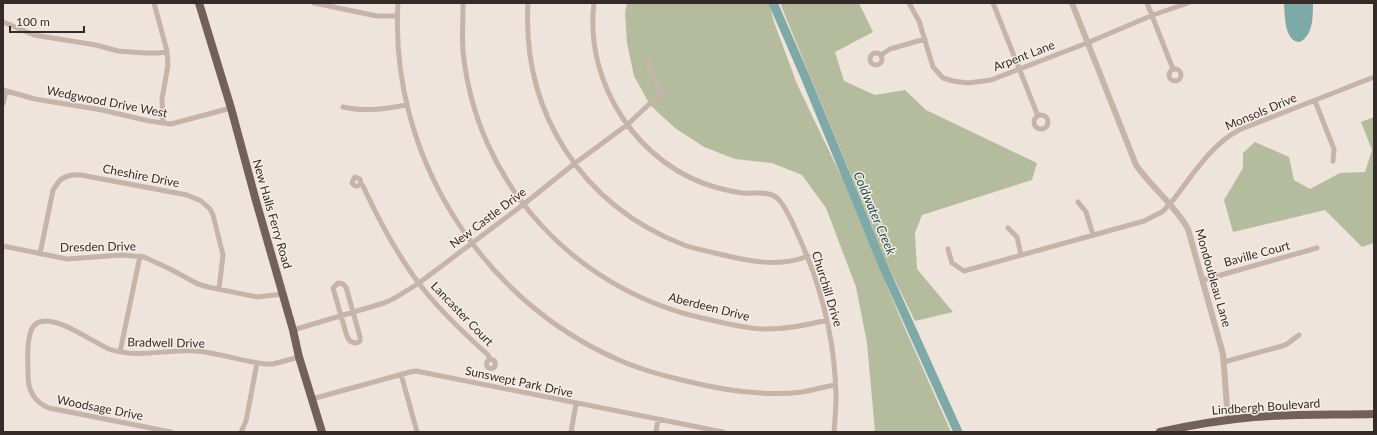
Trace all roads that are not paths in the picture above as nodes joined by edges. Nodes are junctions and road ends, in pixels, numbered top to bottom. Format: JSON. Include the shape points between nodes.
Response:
{"nodes":[{"id":1,"x":154,"y":3,"type":"edge"},
{"id":2,"x":200,"y":3,"type":"edge"},
{"id":3,"x":314,"y":3,"type":"edge"},
{"id":4,"x":398,"y":3,"type":"edge"},
{"id":5,"x":464,"y":3,"type":"edge"},
{"id":6,"x":528,"y":3,"type":"edge"},
{"id":7,"x":594,"y":3,"type":"edge"},
{"id":8,"x":909,"y":3,"type":"edge"},
{"id":9,"x":993,"y":3,"type":"edge"},
{"id":10,"x":1072,"y":3,"type":"edge"},
{"id":11,"x":1147,"y":3,"type":"edge"},
{"id":12,"x":1188,"y":3,"type":"edge"},
{"id":13,"x":1153,"y":15,"type":"junction"},
{"id":14,"x":397,"y":16,"type":"junction"},
{"id":15,"x":3,"y":22,"type":"edge"},
{"id":16,"x":925,"y":39,"type":"junction"},
{"id":17,"x":1087,"y":43,"type":"junction"},
{"id":18,"x":167,"y":51,"type":"junction"},
{"id":19,"x":881,"y":55,"type":"dead end"},
{"id":20,"x":647,"y":61,"type":"dead end"},
{"id":21,"x":1018,"y":69,"type":"junction"},
{"id":22,"x":1173,"y":69,"type":"dead end"},
{"id":23,"x":1374,"y":77,"type":"edge"},
{"id":24,"x":4,"y":90,"type":"edge"},
{"id":25,"x":1315,"y":100,"type":"junction"},
{"id":26,"x":3,"y":104,"type":"edge"},
{"id":27,"x":406,"y":104,"type":"junction"},
{"id":28,"x":343,"y":107,"type":"dead end"},
{"id":29,"x":231,"y":108,"type":"junction"},
{"id":30,"x":1038,"y":116,"type":"dead end"},
{"id":31,"x":162,"y":123,"type":"junction"},
{"id":32,"x":627,"y":126,"type":"junction"},
{"id":33,"x":1332,"y":161,"type":"dead end"},
{"id":34,"x":574,"y":164,"type":"junction"},
{"id":35,"x":361,"y":184,"type":"dead end"},
{"id":36,"x":1078,"y":202,"type":"dead end"},
{"id":37,"x":524,"y":204,"type":"junction"},
{"id":38,"x":1170,"y":204,"type":"junction"},
{"id":39,"x":1008,"y":228,"type":"dead end"},
{"id":40,"x":1093,"y":235,"type":"junction"},
{"id":41,"x":472,"y":244,"type":"junction"},
{"id":42,"x":3,"y":246,"type":"edge"},
{"id":43,"x":1317,"y":248,"type":"dead end"},
{"id":44,"x":948,"y":249,"type":"dead end"},
{"id":45,"x":40,"y":254,"type":"junction"},
{"id":46,"x":1021,"y":255,"type":"junction"},
{"id":47,"x":140,"y":256,"type":"junction"},
{"id":48,"x":808,"y":256,"type":"junction"},
{"id":49,"x":1202,"y":280,"type":"junction"},
{"id":50,"x":419,"y":283,"type":"junction"},
{"id":51,"x":219,"y":289,"type":"junction"},
{"id":52,"x":283,"y":294,"type":"junction"},
{"id":53,"x":353,"y":312,"type":"junction"},
{"id":54,"x":340,"y":315,"type":"junction"},
{"id":55,"x":827,"y":320,"type":"junction"},
{"id":56,"x":37,"y":323,"type":"joint"},
{"id":57,"x":293,"y":330,"type":"junction"},
{"id":58,"x":1299,"y":335,"type":"dead end"},
{"id":59,"x":120,"y":352,"type":"junction"},
{"id":60,"x":299,"y":357,"type":"junction"},
{"id":61,"x":490,"y":360,"type":"dead end"},
{"id":62,"x":1224,"y":362,"type":"junction"},
{"id":63,"x":257,"y":363,"type":"junction"},
{"id":64,"x":401,"y":374,"type":"junction"},
{"id":65,"x":835,"y":385,"type":"junction"},
{"id":66,"x":312,"y":399,"type":"junction"},
{"id":67,"x":576,"y":404,"type":"junction"},
{"id":68,"x":1374,"y":414,"type":"edge"},
{"id":69,"x":658,"y":420,"type":"junction"},
{"id":70,"x":1228,"y":420,"type":"junction"},
{"id":71,"x":171,"y":432,"type":"edge"},
{"id":72,"x":241,"y":432,"type":"edge"},
{"id":73,"x":322,"y":432,"type":"edge"},
{"id":74,"x":416,"y":432,"type":"edge"},
{"id":75,"x":571,"y":432,"type":"edge"},
{"id":76,"x":656,"y":432,"type":"edge"},
{"id":77,"x":723,"y":432,"type":"edge"},
{"id":78,"x":834,"y":432,"type":"edge"},
{"id":79,"x":1160,"y":432,"type":"edge"}],
"edges":[{"from":1,"to":18,"type":"street"},
{"from":2,"to":29,"type":"main road","name":"New Halls Ferry Road"},
{"from":3,"to":14,"type":"street","via":[[377,16]]},
{"from":4,"to":14,"type":"street"},
{"from":5,"to":37,"type":"street","name":"Aberdeen Drive","via":[[463,50],[476,114],[492,154]]},
{"from":6,"to":34,"type":"street","via":[[529,54],[538,92],[554,130]]},
{"from":7,"to":32,"type":"street","name":"Churchill Drive","via":[[592,34],[596,58],[605,87]]},
{"from":8,"to":16,"type":"street","name":"Arpent Lane"},
{"from":9,"to":21,"type":"street"},
{"from":10,"to":17,"type":"street","name":"Mondoubleau Lane"},
{"from":11,"to":13,"type":"street"},
{"from":12,"to":13,"type":"street","name":"Arpent Lane"},
{"from":13,"to":17,"type":"street","name":"Arpent Lane"},
{"from":13,"to":22,"type":"street"},
{"from":14,"to":27,"type":"street","via":[[399,60]]},
{"from":15,"to":18,"type":"street","via":[[34,35],[118,51]]},
{"from":16,"to":19,"type":"street","via":[[890,49]]},
{"from":16,"to":21,"type":"street","name":"Arpent Lane","via":[[933,67],[943,78],[953,82],[991,80]]},
{"from":17,"to":21,"type":"street","name":"Arpent Lane"},
{"from":17,"to":38,"type":"street","name":"Mondoubleau Lane","via":[[1136,165]]},
{"from":18,"to":31,"type":"street"},
{"from":20,"to":32,"type":"street","name":"New Castle Drive","via":[[661,93]]},
{"from":21,"to":30,"type":"street"},
{"from":23,"to":25,"type":"street","name":"Monsols Drive"},
{"from":24,"to":26,"type":"street"},
{"from":24,"to":31,"type":"street","name":"Wedgwood Drive West","via":[[35,99]]},
{"from":25,"to":33,"type":"street","via":[[1334,149]]},
{"from":25,"to":38,"type":"street","name":"Monsols Drive","via":[[1228,136],[1213,148]]},
{"from":27,"to":28,"type":"street","via":[[374,110]]},
{"from":27,"to":41,"type":"street","via":[[432,178],[451,214]]},
{"from":29,"to":31,"type":"street","name":"Wedgwood Drive West","via":[[171,124]]},
{"from":29,"to":52,"type":"main road","name":"New Halls Ferry Road"},
{"from":32,"to":34,"type":"street","name":"New Castle Drive"},
{"from":32,"to":48,"type":"street","name":"Churchill Drive","via":[[648,148],[684,174],[718,188],[742,193],[767,193],[779,199]]},
{"from":34,"to":37,"type":"street","name":"New Castle Drive"},
{"from":34,"to":48,"type":"street","via":[[599,191],[630,217],[684,245],[760,262],[789,262]]},
{"from":35,"to":50,"type":"street","name":"Lancaster Court","via":[[391,242]]},
{"from":36,"to":40,"type":"street","via":[[1086,212]]},
{"from":37,"to":41,"type":"street","name":"New Castle Drive"},
{"from":37,"to":55,"type":"street","name":"Aberdeen Drive","via":[[567,251],[615,285],[657,304],[686,314],[767,330]]},
{"from":38,"to":40,"type":"street","name":"Monsols Drive","via":[[1162,212],[1144,221]]},
{"from":38,"to":49,"type":"street","name":"Mondoubleau Lane","via":[[1188,229]]},
{"from":39,"to":46,"type":"street","via":[[1017,237]]},
{"from":40,"to":46,"type":"street","name":"Monsols Drive"},
{"from":41,"to":50,"type":"street","name":"New Castle Drive"},
{"from":41,"to":65,"type":"street","via":[[495,271],[534,308],[576,337],[619,360],[665,376],[742,391],[779,393]]},
{"from":42,"to":45,"type":"street","name":"Dresden Drive"},
{"from":43,"to":49,"type":"street","name":"Baville Court"},
{"from":44,"to":46,"type":"street","name":"Monsols Drive","via":[[952,263],[964,270]]},
{"from":45,"to":47,"type":"street","name":"Dresden Drive","via":[[67,259]]},
{"from":45,"to":51,"type":"street","name":"Cheshire Drive","via":[[53,190],[65,177],[81,175],[187,195],[201,201],[213,215],[223,255]]},
{"from":47,"to":51,"type":"street","name":"Dresden Drive","via":[[198,284]]},
{"from":47,"to":59,"type":"street"},
{"from":48,"to":55,"type":"street","name":"Churchill Drive"},
{"from":49,"to":62,"type":"street","name":"Mondoubleau Lane"},
{"from":50,"to":53,"type":"street","name":"New Castle Drive","via":[[384,303]]},
{"from":50,"to":61,"type":"street","name":"Lancaster Court","via":[[439,308],[488,355]]},
{"from":51,"to":52,"type":"street","name":"Dresden Drive","via":[[257,297]]},
{"from":52,"to":57,"type":"main road","name":"New Halls Ferry Road"},
{"from":53,"to":54,"type":"street","name":"New Castle Drive"},
{"from":53,"to":54,"type":"street","via":[[360,337],[357,343],[348,340]]},
{"from":53,"to":54,"type":"street","via":[[346,287],[338,283],[333,288]]},
{"from":54,"to":57,"type":"street","name":"New Castle Drive"},
{"from":55,"to":65,"type":"street","name":"Churchill Drive"},
{"from":56,"to":59,"type":"street","name":"Bradwell Drive","via":[[48,321],[60,324]]},
{"from":56,"to":71,"type":"street","name":"Woodsage Drive","via":[[32,327],[29,338],[28,377],[31,391],[37,401],[49,408]]},
{"from":57,"to":60,"type":"main road","name":"New Halls Ferry Road"},
{"from":58,"to":62,"type":"street","via":[[1282,346]]},
{"from":59,"to":63,"type":"street","name":"Bradwell Drive","via":[[138,354],[187,351]]},
{"from":60,"to":63,"type":"street","name":"Bradwell Drive","via":[[273,364]]},
{"from":60,"to":66,"type":"main road","name":"New Halls Ferry Road"},
{"from":62,"to":70,"type":"street","name":"Mondoubleau Lane"},
{"from":63,"to":72,"type":"street","via":[[246,421]]},
{"from":64,"to":66,"type":"street","name":"Sunswept Park Drive"},
{"from":64,"to":67,"type":"street","name":"Sunswept Park Drive","via":[[424,372]]},
{"from":64,"to":74,"type":"street"},
{"from":65,"to":78,"type":"street","name":"Churchill Drive"},
{"from":66,"to":73,"type":"main road","name":"New Halls Ferry Road"},
{"from":67,"to":69,"type":"street","name":"Sunswept Park Drive"},
{"from":67,"to":75,"type":"street"},
{"from":68,"to":70,"type":"main road","name":"Lindbergh Boulevard"},
{"from":69,"to":76,"type":"street"},
{"from":69,"to":77,"type":"street","name":"Sunswept Park Drive"},
{"from":70,"to":79,"type":"main road","name":"Lindbergh Boulevard"}]}
